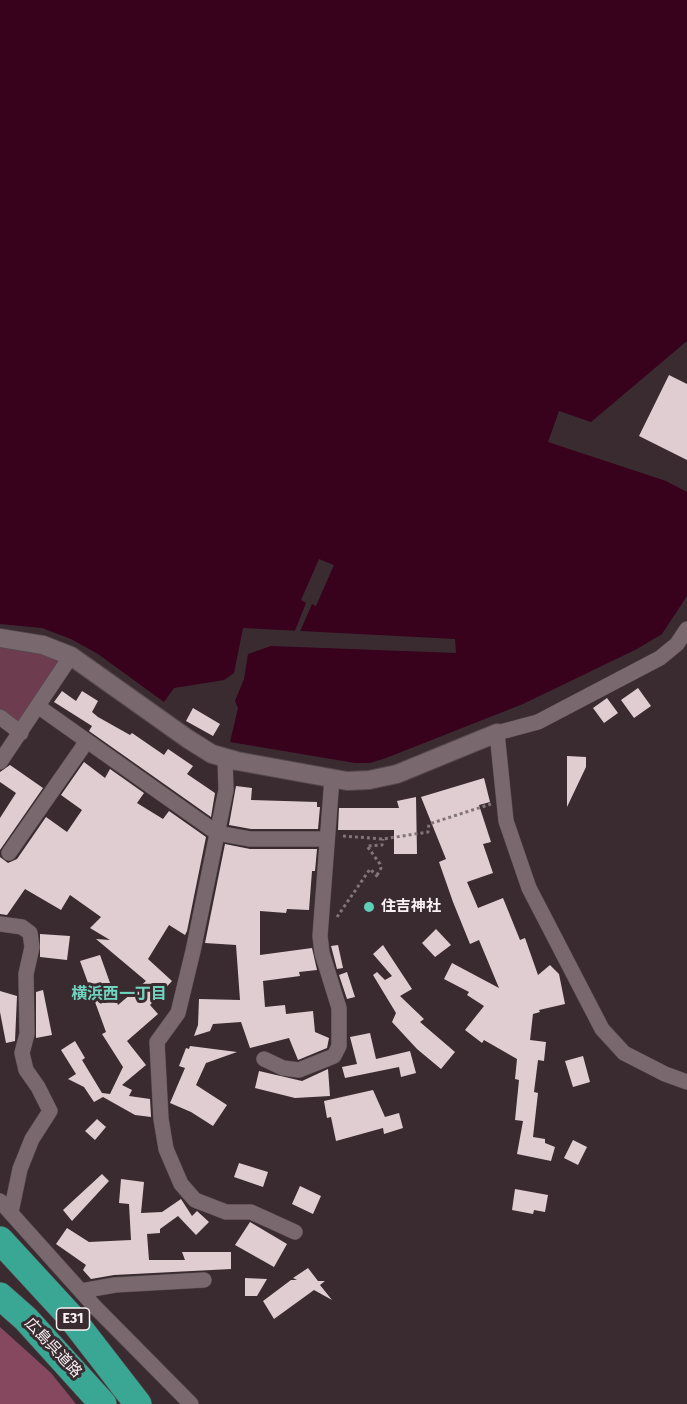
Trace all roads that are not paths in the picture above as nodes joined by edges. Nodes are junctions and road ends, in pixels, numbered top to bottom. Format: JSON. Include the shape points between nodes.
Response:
{"nodes":[{"id":1,"x":687,"y":629,"type":"edge"},
{"id":2,"x":0,"y":638,"type":"edge"},
{"id":3,"x":71,"y":656,"type":"junction"},
{"id":4,"x":39,"y":707,"type":"junction"},
{"id":5,"x":0,"y":717,"type":"edge"},
{"id":6,"x":21,"y":733,"type":"junction"},
{"id":7,"x":497,"y":733,"type":"junction"},
{"id":8,"x":87,"y":741,"type":"junction"},
{"id":9,"x":225,"y":758,"type":"junction"},
{"id":10,"x":0,"y":762,"type":"edge"},
{"id":11,"x":332,"y":778,"type":"junction"},
{"id":12,"x":217,"y":833,"type":"junction"},
{"id":13,"x":326,"y":837,"type":"junction"},
{"id":14,"x":9,"y":853,"type":"dead end"},
{"id":15,"x":0,"y":924,"type":"edge"},
{"id":16,"x":264,"y":1059,"type":"dead end"},
{"id":17,"x":687,"y":1082,"type":"edge"},
{"id":18,"x":5,"y":1206,"type":"edge"},
{"id":19,"x":295,"y":1232,"type":"dead end"},
{"id":20,"x":0,"y":1240,"type":"edge"},
{"id":21,"x":204,"y":1280,"type":"dead end"},
{"id":22,"x":81,"y":1291,"type":"junction"},
{"id":23,"x":0,"y":1296,"type":"edge"},
{"id":24,"x":70,"y":1316,"type":"junction"},
{"id":25,"x":103,"y":1404,"type":"edge"},
{"id":26,"x":138,"y":1404,"type":"edge"},
{"id":27,"x":150,"y":1404,"type":"edge"},
{"id":28,"x":191,"y":1404,"type":"edge"}],
"edges":[{"from":1,"to":7,"type":"street","via":[[660,658],[538,722]]},
{"from":2,"to":3,"type":"street","via":[[43,645]]},
{"from":3,"to":4,"type":"street"},
{"from":3,"to":9,"type":"street","via":[[188,739]]},
{"from":4,"to":6,"type":"street"},
{"from":4,"to":8,"type":"street"},
{"from":5,"to":6,"type":"street"},
{"from":6,"to":10,"type":"street"},
{"from":7,"to":11,"type":"street","via":[[397,774],[369,780]]},
{"from":7,"to":17,"type":"street","via":[[506,821],[529,888],[602,1029],[624,1053]]},
{"from":8,"to":12,"type":"street"},
{"from":8,"to":14,"type":"street"},
{"from":9,"to":11,"type":"street"},
{"from":9,"to":12,"type":"street","via":[[226,790]]},
{"from":11,"to":13,"type":"street"},
{"from":12,"to":13,"type":"street","via":[[250,839]]},
{"from":12,"to":19,"type":"street","via":[[178,1013],[158,1042],[166,1149],[181,1184],[195,1200],[226,1212],[251,1212]]},
{"from":13,"to":16,"type":"street","via":[[322,953],[339,1008],[339,1046],[334,1056],[299,1070]]},
{"from":15,"to":18,"type":"street","via":[[22,927],[30,933],[27,1034],[22,1053],[26,1070],[50,1111],[32,1139]]},
{"from":18,"to":22,"type":"street"},
{"from":20,"to":24,"type":"highway","name":"広島呉道路","number":"E31"},
{"from":21,"to":22,"type":"street"},
{"from":22,"to":28,"type":"street"},
{"from":23,"to":25,"type":"highway","name":"広島呉道路","number":"E31","via":[[26,1318]]},
{"from":24,"to":26,"type":"highway","name":"広島呉道路","number":"E31"},
{"from":24,"to":27,"type":"highway"}]}
